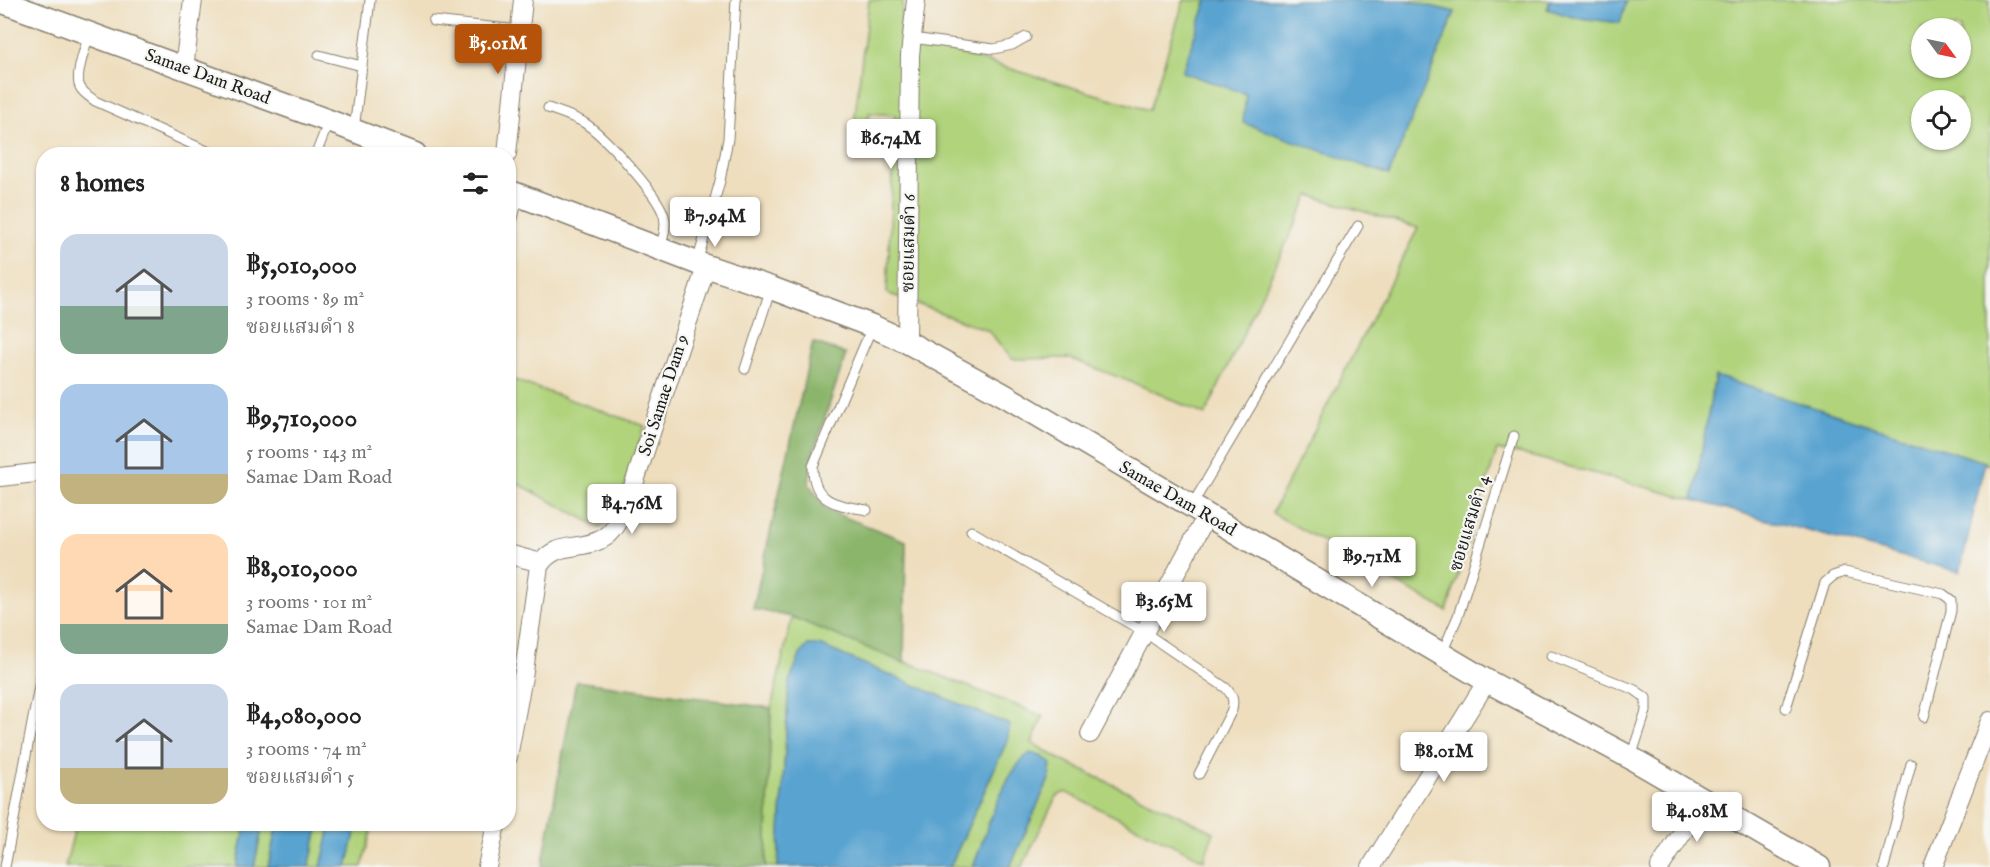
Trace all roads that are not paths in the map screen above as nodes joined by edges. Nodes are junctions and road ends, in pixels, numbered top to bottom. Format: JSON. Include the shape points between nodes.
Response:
{"nodes":[{"id":1,"x":193,"y":0,"type":"edge"},
{"id":2,"x":370,"y":0,"type":"edge"},
{"id":3,"x":523,"y":0,"type":"edge"},
{"id":4,"x":735,"y":0,"type":"edge"},
{"id":5,"x":916,"y":0,"type":"edge"},
{"id":6,"x":0,"y":1,"type":"edge"},
{"id":7,"x":30,"y":5,"type":"edge"},
{"id":8,"x":433,"y":21,"type":"dead end"},
{"id":9,"x":520,"y":30,"type":"junction"},
{"id":10,"x":89,"y":34,"type":"junction"},
{"id":11,"x":1026,"y":37,"type":"dead end"},
{"id":12,"x":912,"y":38,"type":"junction"},
{"id":13,"x":319,"y":55,"type":"dead end"},
{"id":14,"x":362,"y":66,"type":"junction"},
{"id":15,"x":184,"y":67,"type":"junction"},
{"id":16,"x":548,"y":108,"type":"dead end"},
{"id":17,"x":329,"y":121,"type":"junction"},
{"id":18,"x":354,"y":130,"type":"junction"},
{"id":19,"x":198,"y":147,"type":"edge"},
{"id":20,"x":319,"y":147,"type":"edge"},
{"id":21,"x":397,"y":147,"type":"edge"},
{"id":22,"x":508,"y":147,"type":"edge"},
{"id":23,"x":516,"y":194,"type":"edge"},
{"id":24,"x":1358,"y":226,"type":"dead end"},
{"id":25,"x":660,"y":249,"type":"junction"},
{"id":26,"x":701,"y":265,"type":"junction"},
{"id":27,"x":771,"y":288,"type":"junction"},
{"id":28,"x":872,"y":326,"type":"junction"},
{"id":29,"x":907,"y":342,"type":"junction"},
{"id":30,"x":745,"y":369,"type":"dead end"},
{"id":31,"x":1514,"y":436,"type":"dead end"},
{"id":32,"x":36,"y":473,"type":"edge"},
{"id":33,"x":0,"y":477,"type":"edge"},
{"id":34,"x":867,"y":510,"type":"dead end"},
{"id":35,"x":1199,"y":511,"type":"junction"},
{"id":36,"x":971,"y":531,"type":"dead end"},
{"id":37,"x":516,"y":556,"type":"edge"},
{"id":38,"x":541,"y":563,"type":"junction"},
{"id":39,"x":1144,"y":632,"type":"junction"},
{"id":40,"x":1442,"y":653,"type":"junction"},
{"id":41,"x":1551,"y":656,"type":"dead end"},
{"id":42,"x":516,"y":669,"type":"edge"},
{"id":43,"x":1486,"y":681,"type":"junction"},
{"id":44,"x":36,"y":702,"type":"edge"},
{"id":45,"x":1786,"y":708,"type":"dead end"},
{"id":46,"x":1923,"y":717,"type":"dead end"},
{"id":47,"x":1990,"y":721,"type":"edge"},
{"id":48,"x":1090,"y":734,"type":"dead end"},
{"id":49,"x":1631,"y":758,"type":"junction"},
{"id":50,"x":1911,"y":764,"type":"dead end"},
{"id":51,"x":1199,"y":774,"type":"dead end"},
{"id":52,"x":1704,"y":800,"type":"junction"},
{"id":53,"x":495,"y":831,"type":"edge"},
{"id":54,"x":5,"y":867,"type":"edge"},
{"id":55,"x":487,"y":867,"type":"edge"},
{"id":56,"x":1371,"y":867,"type":"edge"},
{"id":57,"x":1660,"y":867,"type":"edge"},
{"id":58,"x":1819,"y":867,"type":"edge"},
{"id":59,"x":1884,"y":867,"type":"edge"},
{"id":60,"x":1934,"y":867,"type":"edge"}],
"edges":[{"from":1,"to":15,"type":"street"},
{"from":2,"to":14,"type":"lane"},
{"from":3,"to":9,"type":"street"},
{"from":4,"to":26,"type":"lane","via":[[728,139]]},
{"from":5,"to":12,"type":"street","name":"ซอยแสมดำ 6"},
{"from":6,"to":7,"type":"street","name":"Samae Dam Road"},
{"from":7,"to":10,"type":"street","name":"Samae Dam Road"},
{"from":8,"to":9,"type":"lane"},
{"from":9,"to":22,"type":"street"},
{"from":10,"to":15,"type":"street","name":"Samae Dam Road"},
{"from":10,"to":19,"type":"lane","via":[[78,76],[84,93]]},
{"from":11,"to":12,"type":"lane","via":[[994,49]]},
{"from":12,"to":29,"type":"street","name":"ซอยแสมดำ 6"},
{"from":13,"to":14,"type":"lane"},
{"from":14,"to":18,"type":"lane"},
{"from":15,"to":17,"type":"street","name":"Samae Dam Road"},
{"from":16,"to":25,"type":"lane","via":[[582,122],[602,137],[655,198],[664,217]]},
{"from":17,"to":18,"type":"street","name":"Samae Dam Road"},
{"from":17,"to":20,"type":"lane"},
{"from":18,"to":21,"type":"street","name":"Samae Dam Road"},
{"from":23,"to":25,"type":"street","name":"Samae Dam Road"},
{"from":24,"to":35,"type":"lane"},
{"from":25,"to":26,"type":"street","name":"Samae Dam Road"},
{"from":26,"to":27,"type":"street","name":"Samae Dam Road"},
{"from":26,"to":38,"type":"street","name":"Soi Samae Dam 9","via":[[632,490],[617,525],[602,540],[553,551]]},
{"from":27,"to":28,"type":"street","name":"Samae Dam Road"},
{"from":27,"to":30,"type":"lane"},
{"from":28,"to":29,"type":"street","name":"Samae Dam Road"},
{"from":28,"to":34,"type":"lane","via":[[813,466],[813,480],[828,501]]},
{"from":29,"to":35,"type":"street","name":"Samae Dam Road"},
{"from":31,"to":40,"type":"lane","name":"ซอยแสมดำ 4","via":[[1458,616]]},
{"from":32,"to":33,"type":"street"},
{"from":35,"to":39,"type":"street"},
{"from":35,"to":40,"type":"street","name":"Samae Dam Road"},
{"from":36,"to":39,"type":"lane"},
{"from":37,"to":38,"type":"street"},
{"from":38,"to":42,"type":"street"},
{"from":39,"to":48,"type":"street"},
{"from":39,"to":51,"type":"lane","via":[[1232,695],[1232,710]]},
{"from":40,"to":43,"type":"street","name":"Samae Dam Road"},
{"from":41,"to":49,"type":"lane","via":[[1646,698],[1646,711]]},
{"from":43,"to":49,"type":"street","name":"Samae Dam Road"},
{"from":43,"to":56,"type":"street"},
{"from":44,"to":54,"type":"lane"},
{"from":45,"to":46,"type":"lane","via":[[1825,583],[1845,572],[1943,594],[1951,600]]},
{"from":47,"to":60,"type":"street"},
{"from":49,"to":52,"type":"street","name":"Samae Dam Road"},
{"from":50,"to":59,"type":"lane"},
{"from":52,"to":57,"type":"street"},
{"from":52,"to":58,"type":"street","name":"Samae Dam Road"},
{"from":53,"to":55,"type":"street"}]}
